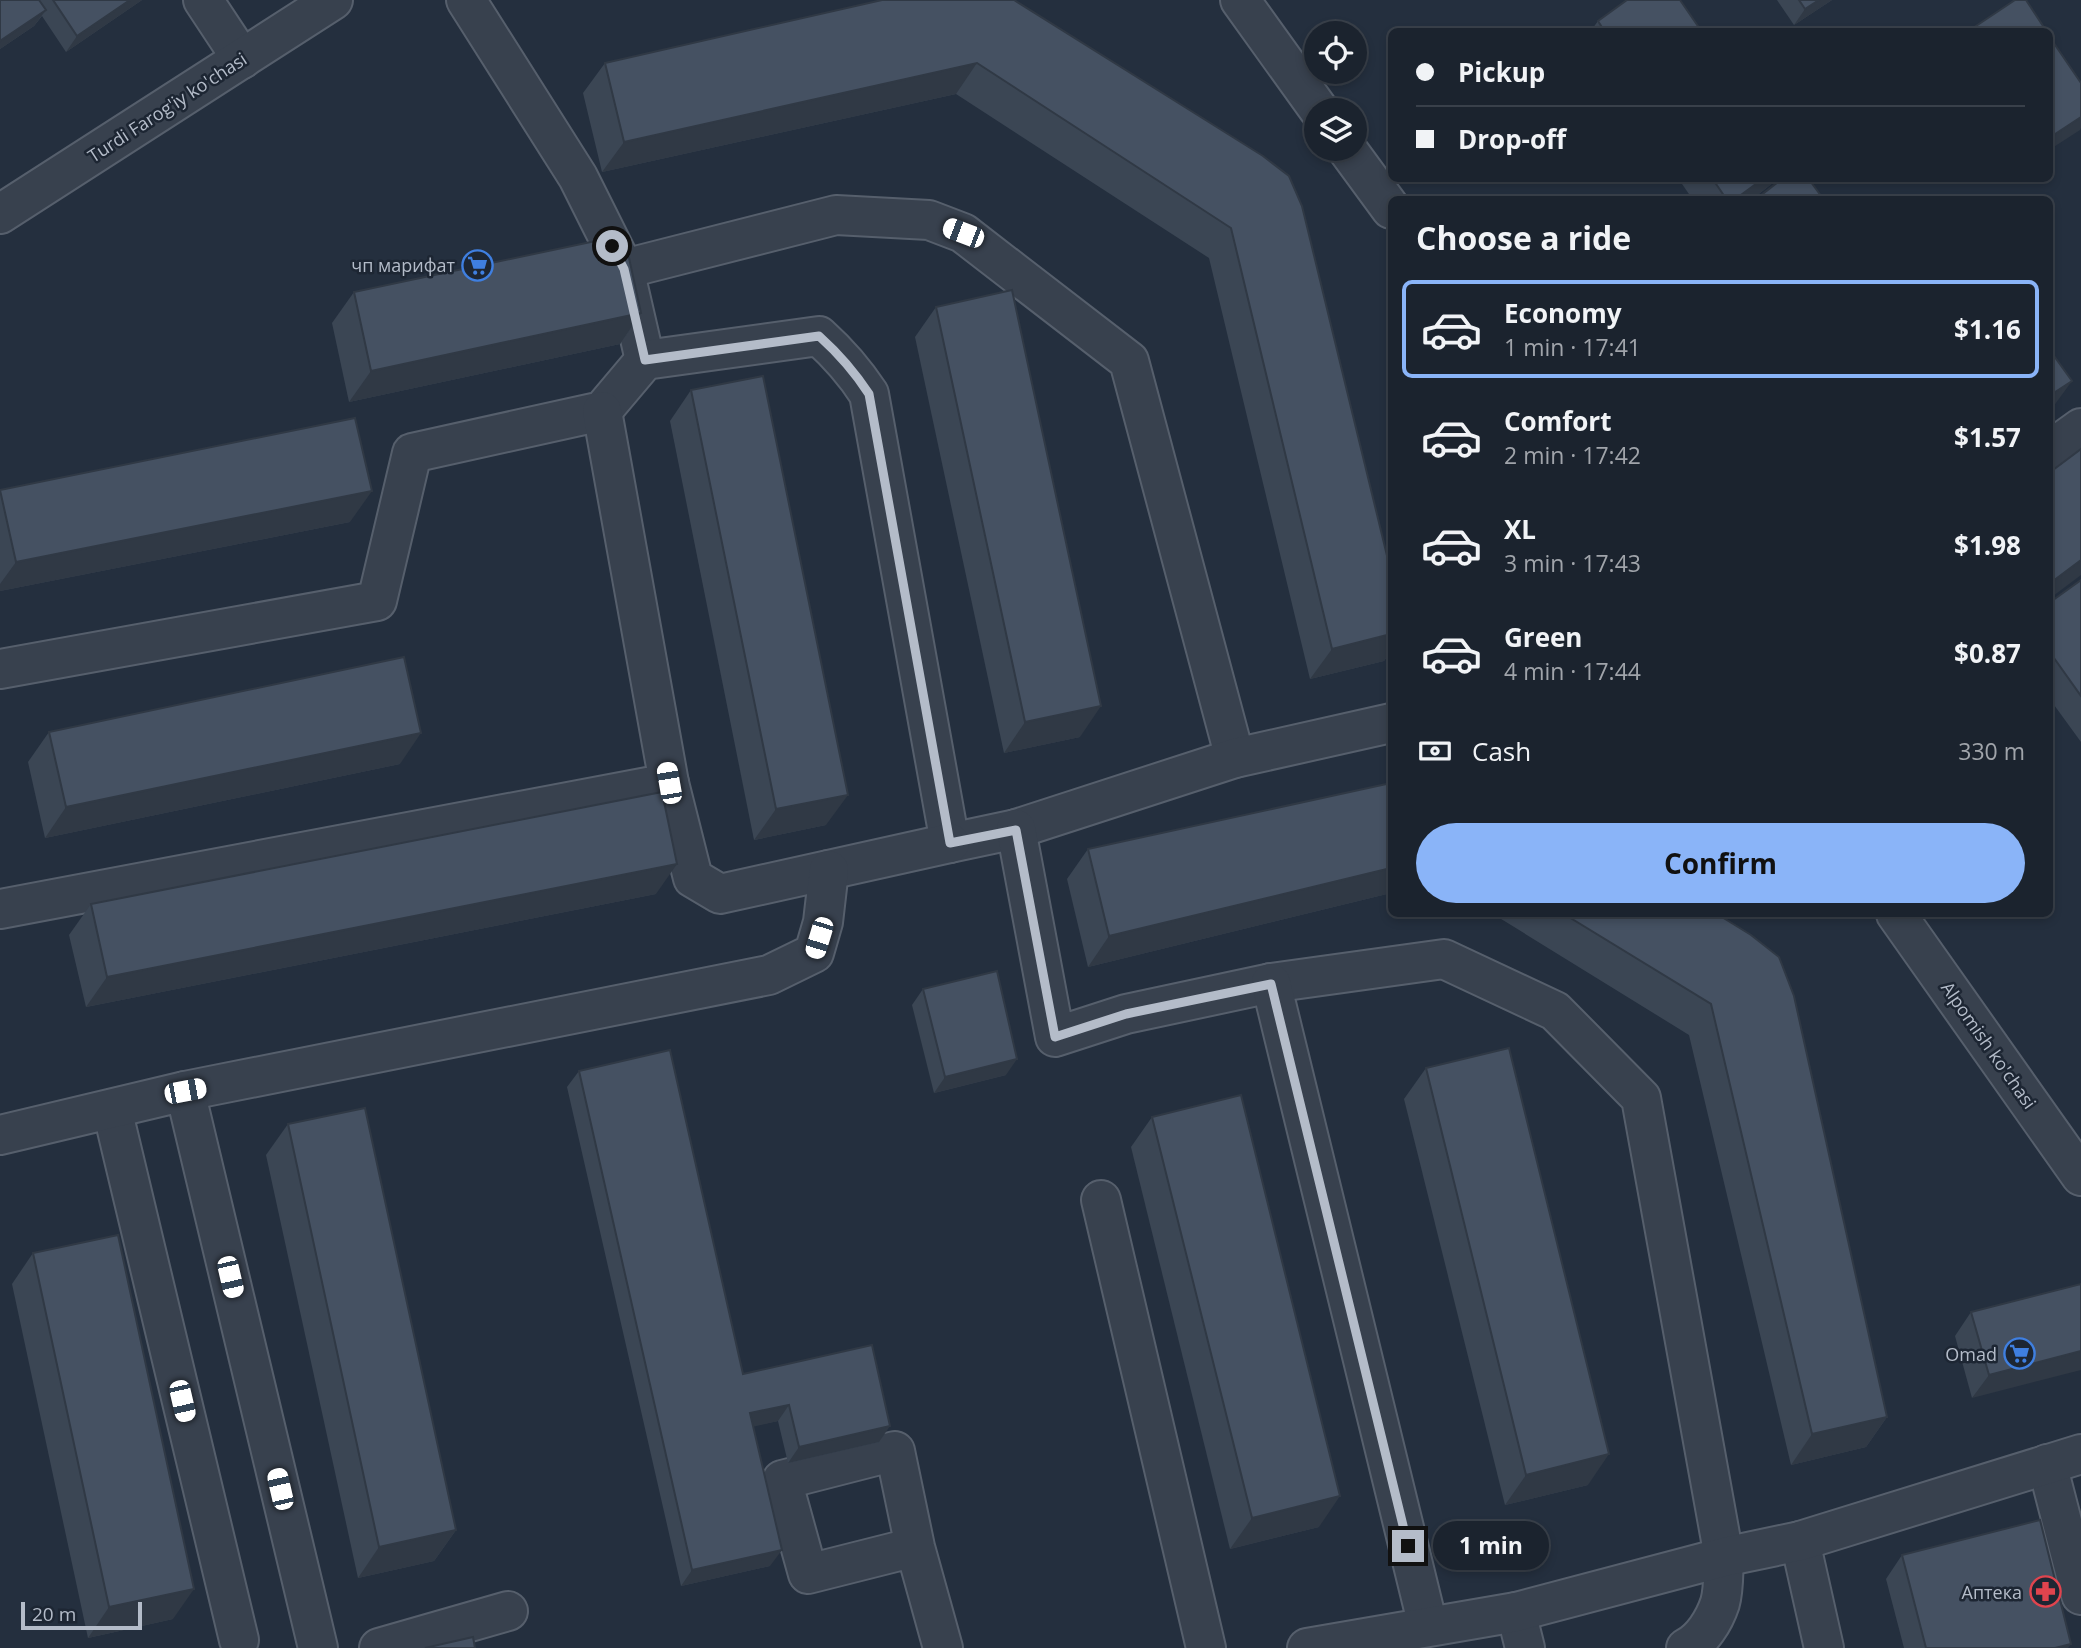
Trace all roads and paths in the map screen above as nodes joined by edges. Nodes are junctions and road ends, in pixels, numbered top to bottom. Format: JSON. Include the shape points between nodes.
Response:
{"nodes":[{"id":1,"x":203,"y":0,"type":"edge"},
{"id":2,"x":333,"y":0,"type":"edge"},
{"id":3,"x":467,"y":0,"type":"edge"},
{"id":4,"x":1242,"y":0,"type":"edge"},
{"id":5,"x":242,"y":59,"type":"junction"},
{"id":6,"x":1311,"y":98,"type":"edge"},
{"id":7,"x":1356,"y":161,"type":"edge"},
{"id":8,"x":1388,"y":205,"type":"edge"},
{"id":9,"x":0,"y":214,"type":"edge"},
{"id":10,"x":624,"y":269,"type":"junction"},
{"id":11,"x":645,"y":360,"type":"junction"},
{"id":12,"x":602,"y":411,"type":"junction"},
{"id":13,"x":2081,"y":428,"type":"edge"},
{"id":14,"x":2053,"y":448,"type":"edge"},
{"id":15,"x":0,"y":669,"type":"edge"},
{"id":16,"x":1388,"y":724,"type":"edge"},
{"id":17,"x":1235,"y":758,"type":"junction"},
{"id":18,"x":669,"y":783,"type":"junction"},
{"id":19,"x":1016,"y":830,"type":"junction"},
{"id":20,"x":950,"y":843,"type":"junction"},
{"id":21,"x":829,"y":870,"type":"junction"},
{"id":22,"x":0,"y":909,"type":"edge"},
{"id":23,"x":1898,"y":917,"type":"edge"},
{"id":24,"x":1271,"y":984,"type":"junction"},
{"id":25,"x":185,"y":1091,"type":"junction"},
{"id":26,"x":112,"y":1109,"type":"junction"},
{"id":27,"x":0,"y":1135,"type":"edge"},
{"id":28,"x":2081,"y":1176,"type":"edge"},
{"id":29,"x":1101,"y":1200,"type":"dead end"},
{"id":30,"x":2064,"y":1459,"type":"edge"},
{"id":31,"x":1800,"y":1541,"type":"junction"},
{"id":32,"x":915,"y":1547,"type":"dead end"},
{"id":33,"x":1724,"y":1557,"type":"junction"},
{"id":34,"x":2081,"y":1595,"type":"edge"},
{"id":35,"x":508,"y":1611,"type":"dead end"},
{"id":36,"x":1428,"y":1626,"type":"junction"},
{"id":37,"x":1520,"y":1630,"type":"edge"},
{"id":38,"x":239,"y":1640,"type":"dead end"},
{"id":39,"x":318,"y":1648,"type":"edge"},
{"id":40,"x":379,"y":1648,"type":"edge"},
{"id":41,"x":943,"y":1648,"type":"edge"},
{"id":42,"x":1206,"y":1648,"type":"edge"},
{"id":43,"x":1307,"y":1648,"type":"edge"},
{"id":44,"x":1686,"y":1648,"type":"edge"},
{"id":45,"x":1824,"y":1648,"type":"edge"}],
"edges":[{"from":1,"to":5,"type":"street"},
{"from":2,"to":5,"type":"street","name":"Turdi Farog'iy ko'chasi"},
{"from":3,"to":10,"type":"street","via":[[578,177]]},
{"from":4,"to":6,"type":"street"},
{"from":5,"to":9,"type":"street","name":"Turdi Farog'iy ko'chasi"},
{"from":7,"to":8,"type":"street"},
{"from":10,"to":11,"type":"street"},
{"from":10,"to":17,"type":"street","via":[[836,215],[929,220],[963,233],[1129,361]]},
{"from":11,"to":12,"type":"street"},
{"from":11,"to":20,"type":"street","via":[[819,336],[847,363],[869,394]]},
{"from":12,"to":15,"type":"street","via":[[412,453],[377,601]]},
{"from":12,"to":18,"type":"street"},
{"from":13,"to":14,"type":"street"},
{"from":16,"to":17,"type":"street"},
{"from":17,"to":19,"type":"street"},
{"from":18,"to":21,"type":"street","via":[[694,878],[720,894]]},
{"from":18,"to":22,"type":"street"},
{"from":19,"to":20,"type":"street"},
{"from":19,"to":24,"type":"street","via":[[1055,1037],[1126,1014]]},
{"from":20,"to":21,"type":"street"},
{"from":21,"to":25,"type":"street","via":[[814,953],[769,975]]},
{"from":23,"to":28,"type":"street","name":"Alpomish ko'chasi"},
{"from":24,"to":33,"type":"street","via":[[1444,959],[1555,1011],[1641,1098]]},
{"from":24,"to":36,"type":"street"},
{"from":25,"to":26,"type":"street"},
{"from":25,"to":39,"type":"street"},
{"from":26,"to":27,"type":"street"},
{"from":26,"to":38,"type":"street"},
{"from":29,"to":42,"type":"street"},
{"from":30,"to":31,"type":"street"},
{"from":30,"to":34,"type":"street"},
{"from":31,"to":33,"type":"street"},
{"from":31,"to":45,"type":"street"},
{"from":32,"to":41,"type":"street"},
{"from":33,"to":37,"type":"street"},
{"from":33,"to":44,"type":"street","via":[[1720,1603],[1697,1642]]},
{"from":35,"to":40,"type":"street"},
{"from":36,"to":37,"type":"street"},
{"from":36,"to":43,"type":"street"}]}
